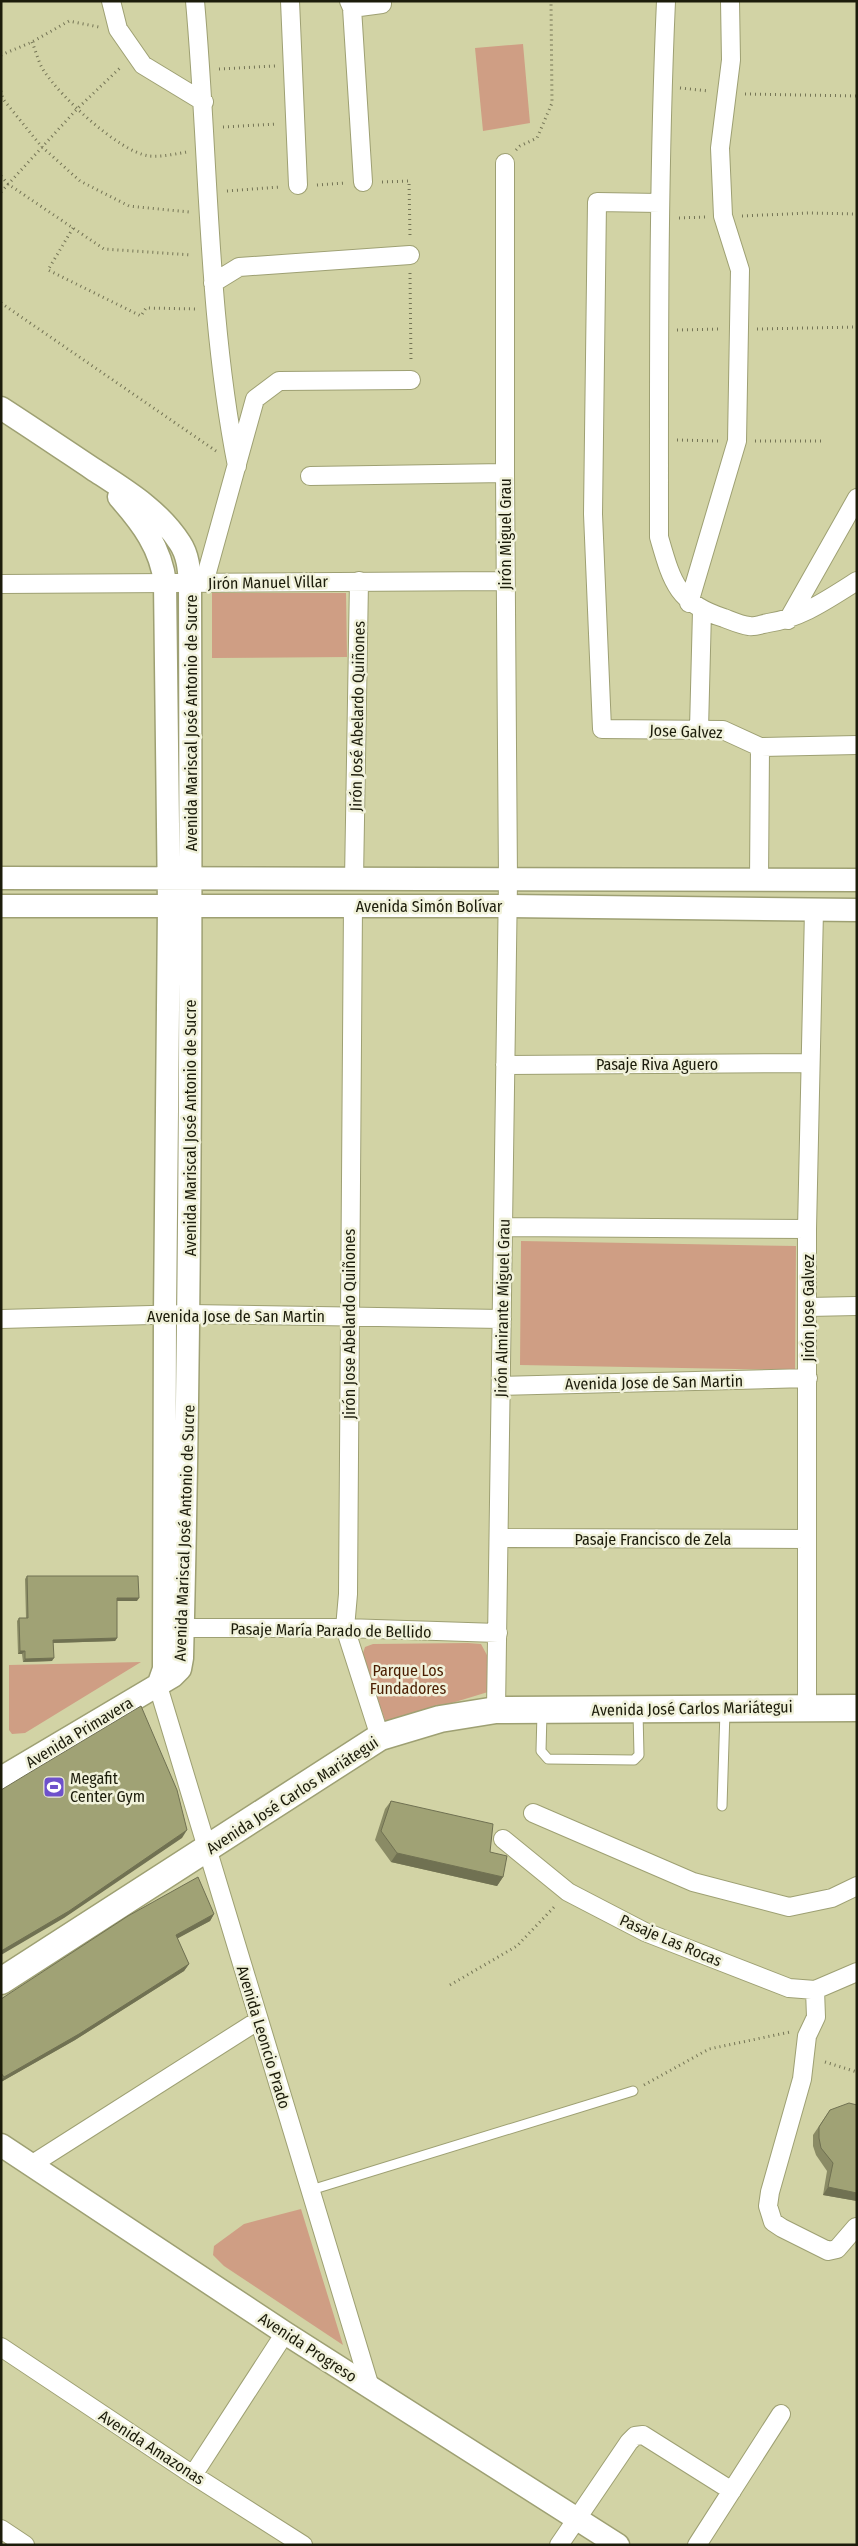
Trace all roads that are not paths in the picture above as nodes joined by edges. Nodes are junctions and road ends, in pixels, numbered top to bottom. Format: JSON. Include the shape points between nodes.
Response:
{"nodes":[{"id":1,"x":111,"y":1,"type":"edge"},
{"id":2,"x":195,"y":1,"type":"edge"},
{"id":3,"x":290,"y":1,"type":"edge"},
{"id":4,"x":666,"y":1,"type":"edge"},
{"id":5,"x":730,"y":1,"type":"edge"},
{"id":6,"x":382,"y":4,"type":"dead end"},
{"id":7,"x":351,"y":5,"type":"edge"},
{"id":8,"x":204,"y":102,"type":"junction"},
{"id":9,"x":505,"y":163,"type":"road end"},
{"id":10,"x":363,"y":182,"type":"dead end"},
{"id":11,"x":298,"y":186,"type":"dead end"},
{"id":12,"x":659,"y":211,"type":"junction"},
{"id":13,"x":410,"y":255,"type":"road end"},
{"id":14,"x":213,"y":283,"type":"junction"},
{"id":15,"x":411,"y":380,"type":"road end"},
{"id":16,"x":1,"y":408,"type":"edge"},
{"id":17,"x":237,"y":466,"type":"junction"},
{"id":18,"x":97,"y":472,"type":"junction"},
{"id":19,"x":505,"y":473,"type":"junction"},
{"id":20,"x":310,"y":476,"type":"dead end"},
{"id":21,"x":857,"y":498,"type":"edge"},
{"id":22,"x":359,"y":581,"type":"junction"},
{"id":23,"x":506,"y":581,"type":"junction"},
{"id":24,"x":857,"y":581,"type":"edge"},
{"id":25,"x":166,"y":583,"type":"junction"},
{"id":26,"x":197,"y":583,"type":"junction"},
{"id":27,"x":1,"y":584,"type":"edge"},
{"id":28,"x":695,"y":607,"type":"junction"},
{"id":29,"x":788,"y":620,"type":"junction"},
{"id":30,"x":699,"y":729,"type":"junction"},
{"id":31,"x":857,"y":745,"type":"edge"},
{"id":32,"x":760,"y":747,"type":"junction"},
{"id":33,"x":1,"y":878,"type":"edge"},
{"id":34,"x":169,"y":879,"type":"junction"},
{"id":35,"x":191,"y":879,"type":"junction"},
{"id":36,"x":354,"y":880,"type":"junction"},
{"id":37,"x":857,"y":880,"type":"edge"},
{"id":38,"x":508,"y":881,"type":"junction"},
{"id":39,"x":759,"y":881,"type":"junction"},
{"id":40,"x":353,"y":905,"type":"junction"},
{"id":41,"x":1,"y":906,"type":"edge"},
{"id":42,"x":169,"y":906,"type":"junction"},
{"id":43,"x":192,"y":906,"type":"junction"},
{"id":44,"x":507,"y":906,"type":"junction"},
{"id":45,"x":814,"y":910,"type":"junction"},
{"id":46,"x":857,"y":910,"type":"edge"},
{"id":47,"x":809,"y":1063,"type":"junction"},
{"id":48,"x":505,"y":1065,"type":"junction"},
{"id":49,"x":503,"y":1228,"type":"junction"},
{"id":50,"x":807,"y":1230,"type":"junction"},
{"id":51,"x":857,"y":1306,"type":"edge"},
{"id":52,"x":808,"y":1307,"type":"junction"},
{"id":53,"x":164,"y":1314,"type":"junction"},
{"id":54,"x":190,"y":1314,"type":"junction"},
{"id":55,"x":350,"y":1317,"type":"junction"},
{"id":56,"x":1,"y":1319,"type":"edge"},
{"id":57,"x":502,"y":1319,"type":"junction"},
{"id":58,"x":808,"y":1378,"type":"junction"},
{"id":59,"x":501,"y":1386,"type":"junction"},
{"id":60,"x":499,"y":1538,"type":"junction"},
{"id":61,"x":807,"y":1539,"type":"junction"},
{"id":62,"x":174,"y":1628,"type":"junction"},
{"id":63,"x":346,"y":1628,"type":"junction"},
{"id":64,"x":498,"y":1633,"type":"junction"},
{"id":65,"x":158,"y":1686,"type":"junction"},
{"id":66,"x":807,"y":1707,"type":"junction"},
{"id":67,"x":725,"y":1708,"type":"junction"},
{"id":68,"x":857,"y":1708,"type":"edge"},
{"id":69,"x":638,"y":1709,"type":"junction"},
{"id":70,"x":496,"y":1710,"type":"junction"},
{"id":71,"x":542,"y":1710,"type":"junction"},
{"id":72,"x":380,"y":1738,"type":"junction"},
{"id":73,"x":1,"y":1778,"type":"edge"},
{"id":74,"x":722,"y":1806,"type":"dead end"},
{"id":75,"x":533,"y":1814,"type":"dead end"},
{"id":76,"x":502,"y":1839,"type":"dead end"},
{"id":77,"x":207,"y":1850,"type":"junction"},
{"id":78,"x":857,"y":1886,"type":"edge"},
{"id":79,"x":857,"y":1972,"type":"edge"},
{"id":80,"x":1,"y":1981,"type":"edge"},
{"id":81,"x":815,"y":1990,"type":"junction"},
{"id":82,"x":259,"y":2020,"type":"junction"},
{"id":83,"x":633,"y":2091,"type":"road end"},
{"id":84,"x":1,"y":2145,"type":"edge"},
{"id":85,"x":30,"y":2164,"type":"junction"},
{"id":86,"x":311,"y":2190,"type":"junction"},
{"id":87,"x":856,"y":2227,"type":"edge"},
{"id":88,"x":285,"y":2333,"type":"junction"},
{"id":89,"x":1,"y":2347,"type":"edge"},
{"id":90,"x":370,"y":2387,"type":"junction"},
{"id":91,"x":781,"y":2414,"type":"dead end"},
{"id":92,"x":193,"y":2475,"type":"junction"},
{"id":93,"x":732,"y":2491,"type":"junction"},
{"id":94,"x":577,"y":2519,"type":"junction"},
{"id":95,"x":1,"y":2529,"type":"edge"},
{"id":96,"x":25,"y":2545,"type":"edge"},
{"id":97,"x":304,"y":2545,"type":"edge"},
{"id":98,"x":559,"y":2545,"type":"edge"},
{"id":99,"x":618,"y":2545,"type":"edge"},
{"id":100,"x":697,"y":2545,"type":"edge"}],
"edges":[{"from":1,"to":8,"type":"street","via":[[118,29],[134,54],[157,75]]},
{"from":2,"to":8,"type":"street"},
{"from":3,"to":11,"type":"street"},
{"from":4,"to":12,"type":"street"},
{"from":5,"to":28,"type":"street","via":[[731,60],[720,148],[723,216],[740,270],[737,441]]},
{"from":6,"to":7,"type":"street"},
{"from":7,"to":10,"type":"street"},
{"from":8,"to":14,"type":"street"},
{"from":9,"to":19,"type":"street","name":"Jirón Miguel Grau"},
{"from":12,"to":28,"type":"street","via":[[659,538],[667,565],[681,593]]},
{"from":12,"to":30,"type":"street","name":"Jose Galvez","via":[[597,202],[592,514],[602,729]]},
{"from":13,"to":14,"type":"street","via":[[239,267]]},
{"from":14,"to":17,"type":"street","via":[[229,427]]},
{"from":15,"to":17,"type":"street","via":[[279,380],[256,399]]},
{"from":16,"to":18,"type":"street"},
{"from":17,"to":26,"type":"street"},
{"from":18,"to":25,"type":"street","name":"Avenida Mariscal José Antonio de Sucre","via":[[128,506],[155,544]]},
{"from":18,"to":26,"type":"street","name":"Avenida Mariscal José Antonio de Sucre","via":[[126,491],[166,525],[181,544]]},
{"from":19,"to":20,"type":"street"},
{"from":19,"to":23,"type":"street","name":"Jirón Miguel Grau"},
{"from":21,"to":29,"type":"street"},
{"from":22,"to":23,"type":"street","name":"Jirón Manuel Villar"},
{"from":22,"to":26,"type":"street","name":"Jirón Manuel Villar"},
{"from":22,"to":36,"type":"street","name":"Jirón José Abelardo Quiñones"},
{"from":23,"to":38,"type":"street","name":"Jirón Miguel Grau"},
{"from":24,"to":29,"type":"street","via":[[815,608]]},
{"from":25,"to":26,"type":"street","name":"Jirón Manuel Villar"},
{"from":25,"to":27,"type":"street","name":"Jirón Manuel Villar"},
{"from":25,"to":34,"type":"street","name":"Avenida Mariscal José Antonio de Sucre"},
{"from":26,"to":35,"type":"street","name":"Avenida Mariscal José Antonio de Sucre"},
{"from":28,"to":29,"type":"street","via":[[750,626]]},
{"from":28,"to":30,"type":"street"},
{"from":30,"to":32,"type":"street","name":"Jose Galvez","via":[[723,730]]},
{"from":31,"to":32,"type":"street","name":"Jose Galvez"},
{"from":32,"to":39,"type":"street"},
{"from":33,"to":34,"type":"street","name":"Avenida Simón Bolívar"},
{"from":34,"to":35,"type":"street","name":"Avenida Simón Bolívar"},
{"from":34,"to":42,"type":"street","name":"Avenida Mariscal José Antonio de Sucre"},
{"from":35,"to":36,"type":"street","name":"Avenida Simón Bolívar"},
{"from":35,"to":43,"type":"street","name":"Avenida Mariscal José Antonio de Sucre"},
{"from":36,"to":38,"type":"street","name":"Avenida Simón Bolívar"},
{"from":37,"to":39,"type":"street","name":"Avenida Simón Bolívar"},
{"from":38,"to":39,"type":"street","name":"Avenida Simón Bolívar"},
{"from":38,"to":44,"type":"street","name":"Jirón Miguel Grau"},
{"from":40,"to":43,"type":"street","name":"Avenida Simón Bolívar"},
{"from":40,"to":44,"type":"street","name":"Avenida Simón Bolívar"},
{"from":40,"to":55,"type":"street","name":"Jirón Jose Abelardo Quiñones"},
{"from":41,"to":42,"type":"street","name":"Avenida Simón Bolívar"},
{"from":42,"to":43,"type":"street","name":"Avenida Simón Bolívar"},
{"from":42,"to":53,"type":"street","name":"Avenida Mariscal José Antonio de Sucre"},
{"from":43,"to":54,"type":"street","name":"Avenida Mariscal José Antonio de Sucre"},
{"from":44,"to":45,"type":"street","name":"Avenida Simón Bolívar"},
{"from":44,"to":48,"type":"street","name":"Jirón Almirante Miguel Grau"},
{"from":45,"to":46,"type":"street","name":"Avenida Simón Bolívar"},
{"from":45,"to":47,"type":"street","name":"Jirón Jose Galvez"},
{"from":47,"to":48,"type":"street","name":"Pasaje Riva Aguero"},
{"from":47,"to":50,"type":"street","name":"Jirón Jose Galvez"},
{"from":48,"to":49,"type":"street","name":"Jirón Almirante Miguel Grau"},
{"from":49,"to":50,"type":"street"},
{"from":49,"to":57,"type":"street","name":"Jirón Almirante Miguel Grau"},
{"from":50,"to":52,"type":"street","name":"Jirón Jose Galvez"},
{"from":51,"to":52,"type":"street"},
{"from":52,"to":58,"type":"street","name":"Jirón Jose Galvez"},
{"from":53,"to":54,"type":"street","name":"Avenida Jose de San Martin"},
{"from":53,"to":56,"type":"street","name":"Avenida Jose de San Martin"},
{"from":53,"to":62,"type":"street","name":"Avenida Mariscal José Antonio de Sucre"},
{"from":54,"to":55,"type":"street","name":"Avenida Jose de San Martin"},
{"from":54,"to":62,"type":"street","name":"Avenida Mariscal José Antonio de Sucre"},
{"from":55,"to":57,"type":"street","name":"Avenida Jose de San Martin"},
{"from":55,"to":63,"type":"street","name":"Jirón Jose Abelardo Quiñones"},
{"from":57,"to":59,"type":"street","name":"Jirón Almirante Miguel Grau"},
{"from":58,"to":59,"type":"street","name":"Avenida Jose de San Martin"},
{"from":58,"to":61,"type":"street","name":"Jirón Jose Galvez"},
{"from":59,"to":60,"type":"street","name":"Jirón Almirante Miguel Grau"},
{"from":60,"to":61,"type":"street","name":"Pasaje Francisco de Zela"},
{"from":60,"to":64,"type":"street","name":"Jirón Almirante Miguel Grau"},
{"from":61,"to":66,"type":"street","name":"Jirón Jose Galvez"},
{"from":62,"to":63,"type":"street","name":"Pasaje María Parado de Bellido"},
{"from":62,"to":65,"type":"street","name":"Avenida Mariscal José Antonio de Sucre"},
{"from":63,"to":64,"type":"street","name":"Pasaje María Parado de Bellido"},
{"from":63,"to":72,"type":"street","name":"Jirón Jose Abelardo Quiñones"},
{"from":64,"to":70,"type":"street","name":"Jirón Almirante Miguel Grau"},
{"from":65,"to":73,"type":"street","name":"Avenida Primavera"},
{"from":65,"to":77,"type":"street","name":"Avenida Leoncio Prado"},
{"from":66,"to":67,"type":"main road","name":"Avenida José Carlos Mariátegui"},
{"from":66,"to":68,"type":"main road","name":"Avenida José Carlos Mariátegui"},
{"from":67,"to":69,"type":"main road","name":"Avenida José Carlos Mariátegui"},
{"from":67,"to":74,"type":"lane"},
{"from":69,"to":71,"type":"main road","name":"Avenida José Carlos Mariátegui"},
{"from":69,"to":71,"type":"lane","via":[[639,1755],[634,1760],[548,1759],[541,1751]]},
{"from":70,"to":71,"type":"main road","name":"Avenida José Carlos Mariátegui"},
{"from":70,"to":72,"type":"main road","name":"Avenida José Carlos Mariátegui","via":[[440,1718]]},
{"from":72,"to":77,"type":"main road","name":"Avenida José Carlos Mariátegui"},
{"from":75,"to":78,"type":"street","via":[[693,1882],[789,1907],[832,1898]]},
{"from":76,"to":81,"type":"street","name":"Pasaje Las Rocas","via":[[568,1892],[645,1932],[789,1988]]},
{"from":77,"to":80,"type":"main road","name":"Avenida José Carlos Mariátegui"},
{"from":77,"to":82,"type":"street","name":"Avenida Leoncio Prado"},
{"from":79,"to":81,"type":"street","name":"Pasaje Las Rocas"},
{"from":81,"to":87,"type":"street","via":[[816,2017],[807,2036],[802,2079],[768,2206],[773,2222],[828,2251],[837,2250]]},
{"from":82,"to":85,"type":"street"},
{"from":82,"to":86,"type":"street","name":"Avenida Leoncio Prado"},
{"from":83,"to":86,"type":"lane"},
{"from":84,"to":85,"type":"street","name":"Avenida Progreso"},
{"from":85,"to":88,"type":"street","name":"Avenida Progreso"},
{"from":86,"to":90,"type":"street","name":"Avenida Leoncio Prado"},
{"from":88,"to":90,"type":"street","name":"Avenida Progreso"},
{"from":88,"to":92,"type":"street"},
{"from":89,"to":92,"type":"street","name":"Avenida Amazonas"},
{"from":90,"to":94,"type":"street","name":"Avenida Progreso"},
{"from":91,"to":93,"type":"street"},
{"from":92,"to":97,"type":"street","name":"Avenida Amazonas"},
{"from":93,"to":94,"type":"street","via":[[643,2435],[635,2436]]},
{"from":93,"to":100,"type":"street"},
{"from":94,"to":98,"type":"street"},
{"from":94,"to":99,"type":"street","name":"Avenida Progreso"},
{"from":95,"to":96,"type":"street"}]}
